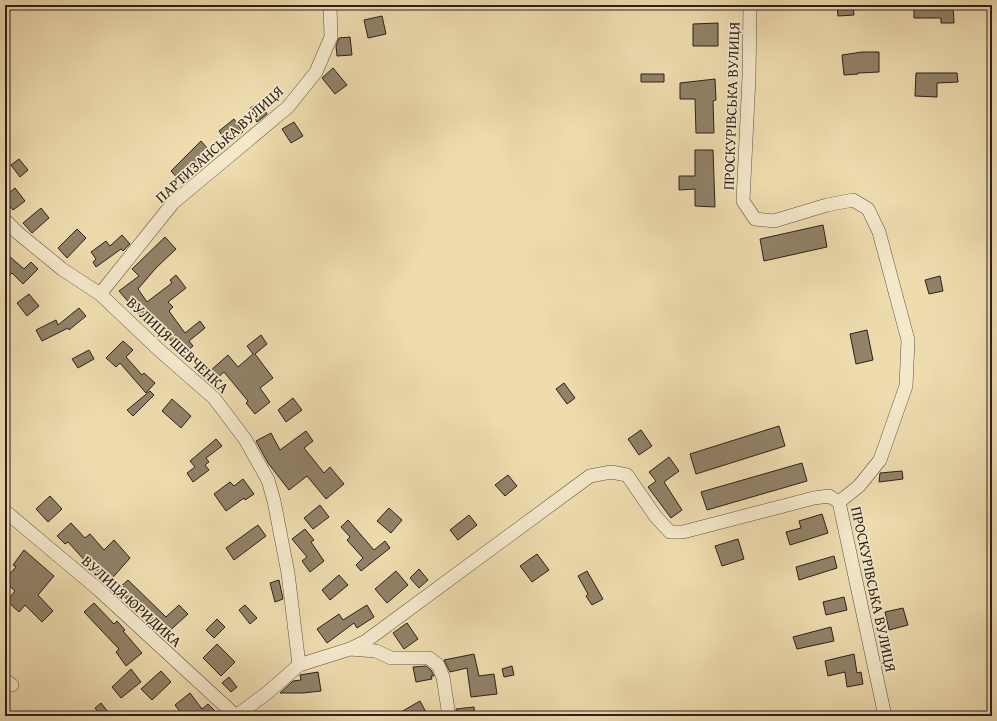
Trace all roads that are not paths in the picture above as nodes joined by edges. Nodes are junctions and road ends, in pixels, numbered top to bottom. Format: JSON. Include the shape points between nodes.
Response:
{"nodes":[{"id":1,"x":330,"y":5,"type":"edge"},
{"id":2,"x":750,"y":5,"type":"edge"},
{"id":3,"x":5,"y":220,"type":"edge"},
{"id":4,"x":100,"y":294,"type":"junction"},
{"id":5,"x":839,"y":502,"type":"junction"},
{"id":6,"x":5,"y":511,"type":"edge"},
{"id":7,"x":350,"y":649,"type":"junction"},
{"id":8,"x":299,"y":665,"type":"junction"},
{"id":9,"x":236,"y":716,"type":"edge"},
{"id":10,"x":449,"y":716,"type":"edge"},
{"id":11,"x":885,"y":716,"type":"edge"}],
"edges":[{"from":1,"to":4,"type":"street","name":"ПАРТИЗАНСЬКА ВУЛИЦЯ","via":[[331,37],[316,72],[288,107],[173,203]]},
{"from":2,"to":5,"type":"street","name":"ПРОСКУРІВСЬКА ВУЛИЦЯ","via":[[743,201],[755,219],[774,221],[853,200],[868,209],[879,232],[908,340],[906,386],[880,460],[858,486]]},
{"from":3,"to":4,"type":"street","name":"ВУЛИЦЯ ШЕВЧЕНКА","via":[[62,269]]},
{"from":4,"to":8,"type":"street","name":"ВУЛИЦЯ ШЕВЧЕНКА","via":[[214,398],[245,439],[268,480],[288,573]]},
{"from":5,"to":7,"type":"street","via":[[829,496],[814,498],[683,532],[670,532],[656,517],[627,475],[611,472],[590,476],[366,641]]},
{"from":5,"to":11,"type":"street","name":"ПРОСКУРІВСЬКА ВУЛИЦЯ"},
{"from":6,"to":9,"type":"street","name":"ВУЛИЦЯ ЮРИДИКА","via":[[99,590]]},
{"from":7,"to":8,"type":"street"},
{"from":7,"to":10,"type":"street","via":[[376,651],[391,658],[429,658],[438,666],[443,677]]},
{"from":8,"to":9,"type":"street"}]}
